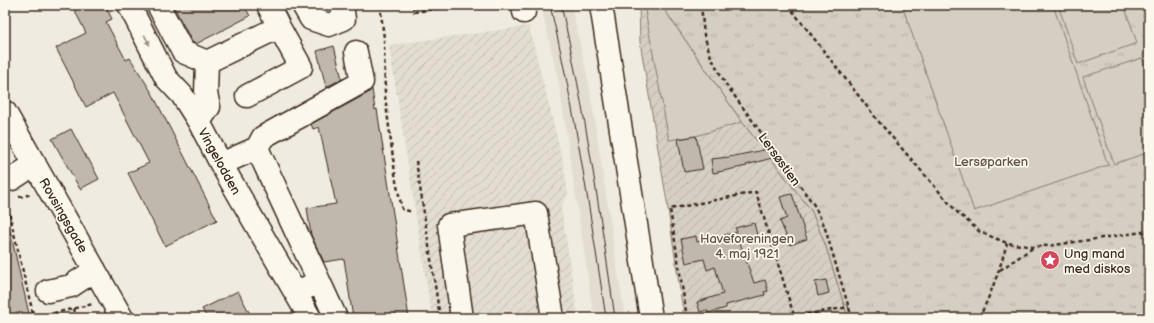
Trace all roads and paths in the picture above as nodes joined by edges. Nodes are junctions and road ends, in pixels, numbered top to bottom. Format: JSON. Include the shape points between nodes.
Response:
{"nodes":[{"id":1,"x":129,"y":5,"type":"edge"},
{"id":2,"x":158,"y":5,"type":"edge"},
{"id":3,"x":268,"y":5,"type":"edge"},
{"id":4,"x":303,"y":5,"type":"edge"},
{"id":5,"x":342,"y":5,"type":"edge"},
{"id":6,"x":380,"y":5,"type":"edge"},
{"id":7,"x":413,"y":5,"type":"edge"},
{"id":8,"x":461,"y":5,"type":"edge"},
{"id":9,"x":601,"y":5,"type":"edge"},
{"id":10,"x":700,"y":5,"type":"edge"},
{"id":11,"x":788,"y":5,"type":"edge"},
{"id":12,"x":279,"y":27,"type":"junction"},
{"id":13,"x":356,"y":52,"type":"dead end"},
{"id":14,"x":207,"y":62,"type":"junction"},
{"id":15,"x":247,"y":96,"type":"dead end"},
{"id":16,"x":5,"y":112,"type":"edge"},
{"id":17,"x":199,"y":122,"type":"junction"},
{"id":18,"x":257,"y":148,"type":"junction"},
{"id":19,"x":416,"y":161,"type":"dead end"},
{"id":20,"x":35,"y":164,"type":"junction"},
{"id":21,"x":221,"y":164,"type":"junction"},
{"id":22,"x":9,"y":190,"type":"edge"},
{"id":23,"x":50,"y":190,"type":"junction"},
{"id":24,"x":5,"y":200,"type":"edge"},
{"id":25,"x":412,"y":212,"type":"dead end"},
{"id":26,"x":1149,"y":231,"type":"edge"},
{"id":27,"x":1007,"y":243,"type":"junction"},
{"id":28,"x":1034,"y":246,"type":"junction"},
{"id":29,"x":95,"y":270,"type":"junction"},
{"id":30,"x":999,"y":270,"type":"junction"},
{"id":31,"x":318,"y":281,"type":"junction"},
{"id":32,"x":48,"y":291,"type":"dead end"},
{"id":33,"x":297,"y":293,"type":"junction"},
{"id":34,"x":849,"y":307,"type":"junction"},
{"id":35,"x":74,"y":308,"type":"junction"},
{"id":36,"x":117,"y":309,"type":"edge"},
{"id":37,"x":794,"y":316,"type":"junction"},
{"id":38,"x":34,"y":318,"type":"edge"},
{"id":39,"x":76,"y":318,"type":"edge"},
{"id":40,"x":310,"y":318,"type":"edge"},
{"id":41,"x":336,"y":318,"type":"edge"},
{"id":42,"x":440,"y":318,"type":"edge"},
{"id":43,"x":462,"y":318,"type":"edge"},
{"id":44,"x":553,"y":318,"type":"edge"},
{"id":45,"x":650,"y":318,"type":"edge"},
{"id":46,"x":687,"y":318,"type":"edge"},
{"id":47,"x":786,"y":318,"type":"edge"},
{"id":48,"x":852,"y":318,"type":"edge"},
{"id":49,"x":979,"y":318,"type":"edge"}],
"edges":[{"from":1,"to":17,"type":"street","name":"Vingelodden","one_way":true,"via":[[166,78],[182,95]]},
{"from":2,"to":14,"type":"street","via":[[183,52]]},
{"from":3,"to":12,"type":"street"},
{"from":4,"to":5,"type":"street","via":[[311,19],[329,25],[344,20]]},
{"from":6,"to":25,"type":"path","via":[[384,38],[385,96],[396,181],[402,209]]},
{"from":7,"to":8,"type":"path","via":[[414,12]]},
{"from":9,"to":45,"type":"street"},
{"from":10,"to":34,"type":"path","name":"Lersøstien","via":[[704,35],[711,57],[725,83],[814,205],[824,225]]},
{"from":11,"to":27,"type":"path","via":[[879,122],[956,211],[980,232]]},
{"from":12,"to":14,"type":"street"},
{"from":12,"to":15,"type":"street","via":[[301,67]]},
{"from":13,"to":18,"type":"street","via":[[362,82],[263,137]]},
{"from":14,"to":17,"type":"street","via":[[206,93],[209,107]]},
{"from":16,"to":20,"type":"street","name":"Rovsingsgade"},
{"from":17,"to":21,"type":"street","name":"Vingelodden"},
{"from":18,"to":21,"type":"street"},
{"from":18,"to":31,"type":"street"},
{"from":19,"to":42,"type":"path"},
{"from":20,"to":22,"type":"street","via":[[12,179]]},
{"from":20,"to":23,"type":"street","name":"Rovsingsgade"},
{"from":21,"to":33,"type":"street","name":"Vingelodden"},
{"from":22,"to":23,"type":"path"},
{"from":23,"to":29,"type":"street","name":"Rovsingsgade"},
{"from":24,"to":38,"type":"path"},
{"from":26,"to":28,"type":"path"},
{"from":27,"to":28,"type":"path"},
{"from":27,"to":30,"type":"path"},
{"from":28,"to":30,"type":"path"},
{"from":29,"to":32,"type":"street","via":[[71,286]]},
{"from":29,"to":36,"type":"street","name":"Rovsingsgade"},
{"from":30,"to":49,"type":"path"},
{"from":31,"to":33,"type":"street"},
{"from":31,"to":41,"type":"street"},
{"from":33,"to":40,"type":"street","name":"Vingelodden"},
{"from":34,"to":37,"type":"path"},
{"from":34,"to":48,"type":"path","name":"Lersøstien"},
{"from":35,"to":36,"type":"path"},
{"from":35,"to":38,"type":"path"},
{"from":35,"to":39,"type":"path"},
{"from":37,"to":46,"type":"path","via":[[756,192],[670,209]]},
{"from":37,"to":47,"type":"path"},
{"from":43,"to":44,"type":"street","via":[[449,225],[536,213]]}]}
